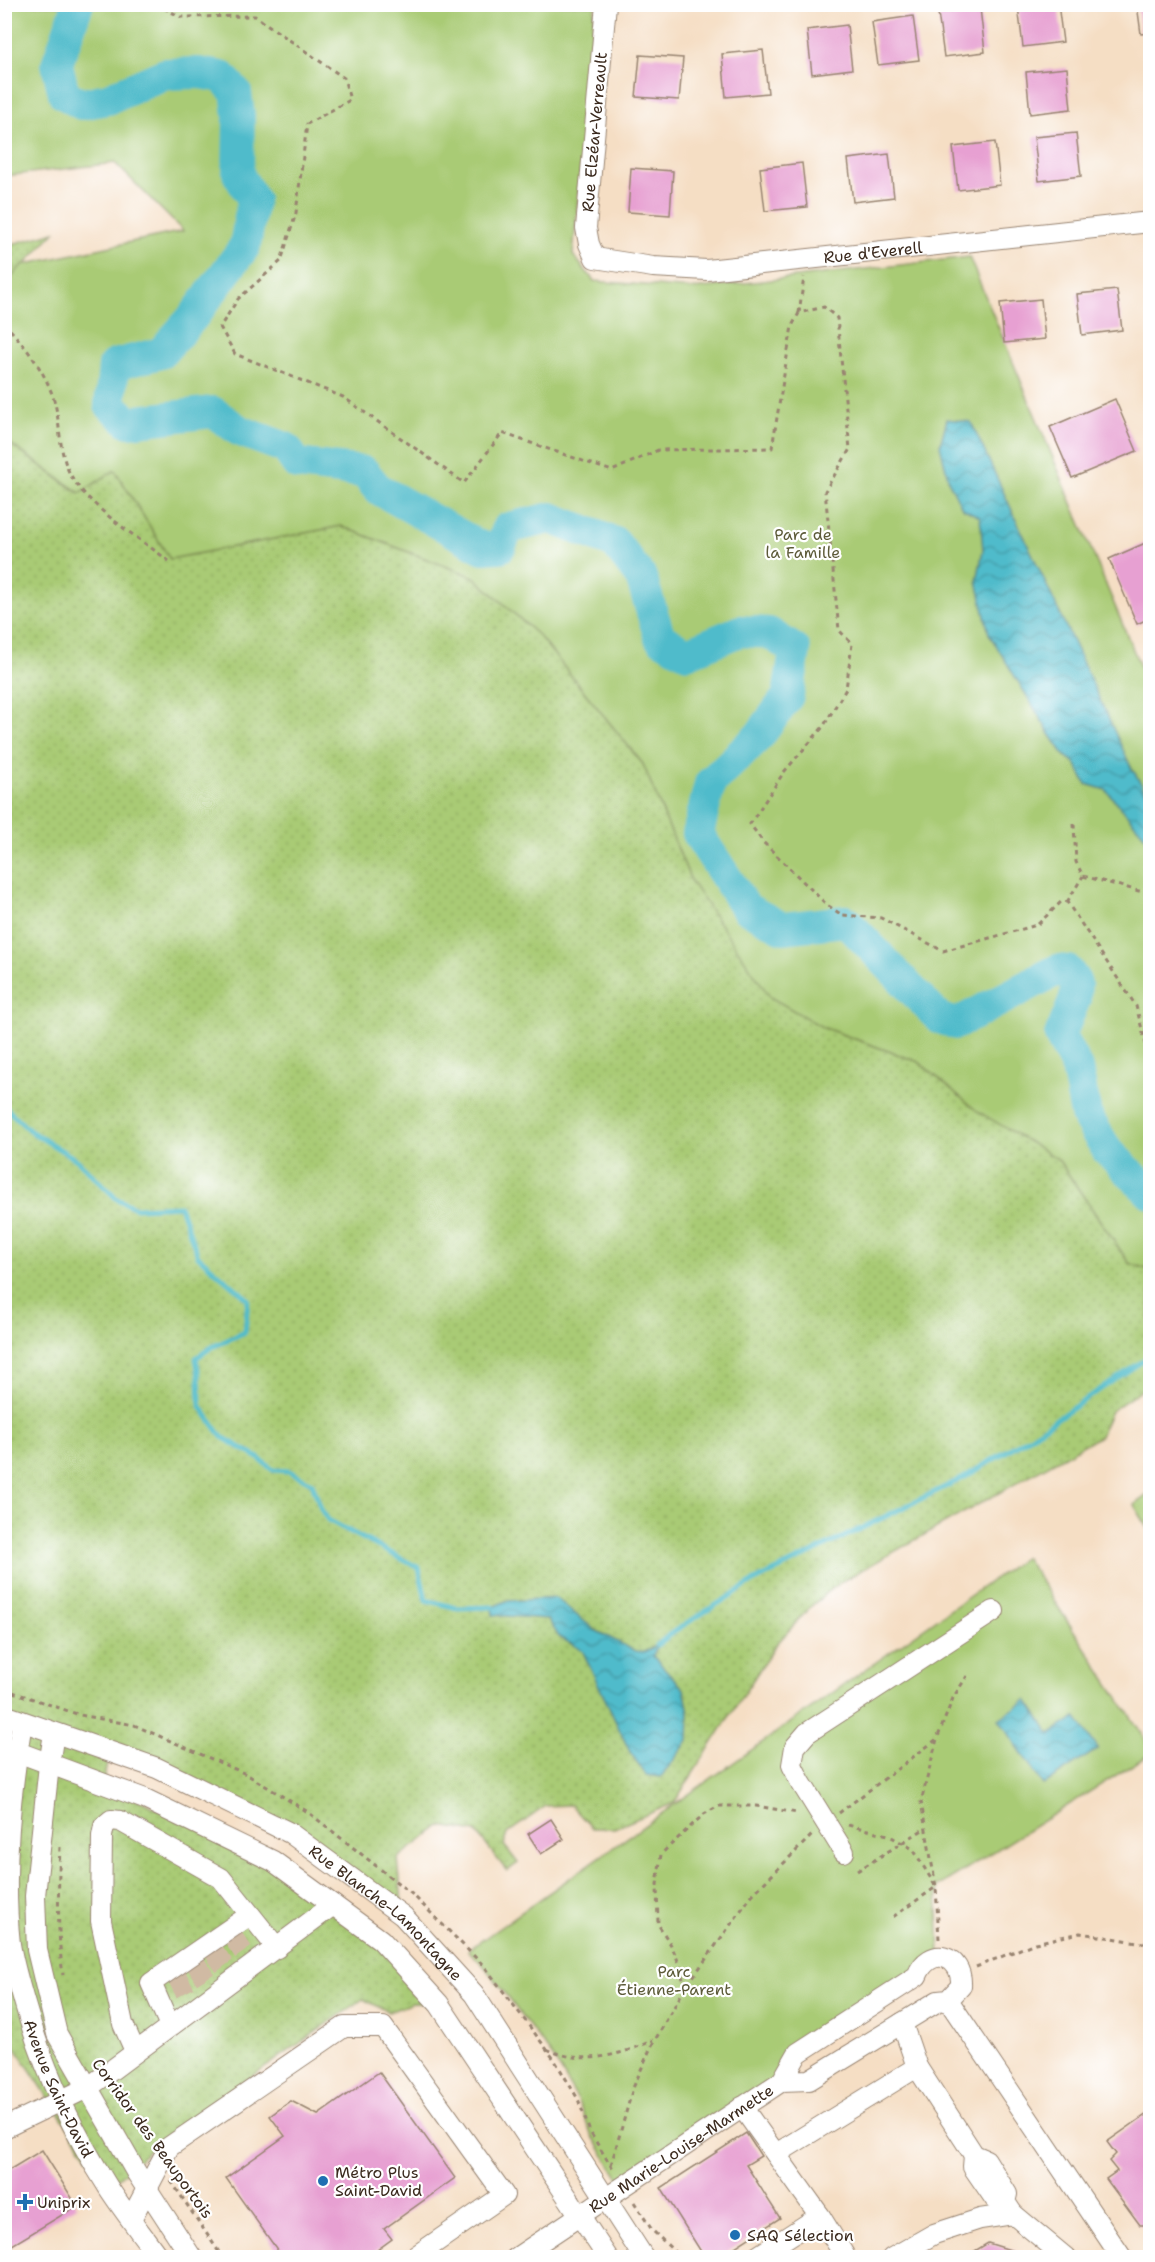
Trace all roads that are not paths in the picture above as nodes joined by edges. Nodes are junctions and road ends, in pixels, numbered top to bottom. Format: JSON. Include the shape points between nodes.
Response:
{"nodes":[{"id":1,"x":606,"y":4,"type":"edge"},
{"id":2,"x":1150,"y":222,"type":"edge"},
{"id":3,"x":595,"y":258,"type":"joint"},
{"id":4,"x":994,"y":1611,"type":"dead end"},
{"id":5,"x":13,"y":1718,"type":"edge"},
{"id":6,"x":54,"y":1734,"type":"junction"},
{"id":7,"x":11,"y":1750,"type":"edge"},
{"id":8,"x":49,"y":1765,"type":"junction"},
{"id":9,"x":844,"y":1852,"type":"dead end"},
{"id":10,"x":333,"y":1905,"type":"junction"},
{"id":11,"x":250,"y":1915,"type":"junction"},
{"id":12,"x":277,"y":1948,"type":"junction"},
{"id":13,"x":948,"y":2000,"type":"junction"},
{"id":14,"x":902,"y":2023,"type":"junction"},
{"id":15,"x":170,"y":2026,"type":"junction"},
{"id":16,"x":135,"y":2051,"type":"junction"},
{"id":17,"x":917,"y":2067,"type":"junction"},
{"id":18,"x":782,"y":2080,"type":"junction"},
{"id":19,"x":89,"y":2087,"type":"junction"},
{"id":20,"x":61,"y":2101,"type":"junction"},
{"id":21,"x":742,"y":2107,"type":"junction"},
{"id":22,"x":4,"y":2128,"type":"edge"},
{"id":23,"x":776,"y":2154,"type":"junction"},
{"id":24,"x":147,"y":2187,"type":"junction"},
{"id":25,"x":604,"y":2198,"type":"junction"},
{"id":26,"x":1009,"y":2208,"type":"junction"},
{"id":27,"x":579,"y":2214,"type":"junction"},
{"id":28,"x":820,"y":2216,"type":"junction"},
{"id":29,"x":131,"y":2219,"type":"junction"},
{"id":30,"x":159,"y":2258,"type":"edge"},
{"id":31,"x":192,"y":2258,"type":"edge"},
{"id":32,"x":413,"y":2258,"type":"edge"},
{"id":33,"x":516,"y":2258,"type":"edge"},
{"id":34,"x":608,"y":2258,"type":"edge"},
{"id":35,"x":644,"y":2258,"type":"edge"},
{"id":36,"x":755,"y":2258,"type":"edge"},
{"id":37,"x":846,"y":2258,"type":"edge"},
{"id":38,"x":892,"y":2258,"type":"edge"},
{"id":39,"x":1066,"y":2258,"type":"edge"},
{"id":40,"x":1122,"y":2258,"type":"edge"}],
"edges":[{"from":1,"to":3,"type":"street","name":"Rue Elzéar-Verreault","via":[[586,228]]},
{"from":2,"to":3,"type":"street","name":"Rue d'Everell","via":[[707,270]]},
{"from":4,"to":9,"type":"street","via":[[807,1733],[795,1747],[792,1765]]},
{"from":5,"to":6,"type":"street","name":"Rue Blanche-Lamontagne"},
{"from":5,"to":7,"type":"street","name":"Avenue Saint-David"},
{"from":6,"to":8,"type":"street","name":"Avenue Saint-David"},
{"from":6,"to":25,"type":"street","name":"Rue Blanche-Lamontagne","via":[[158,1768],[290,1833],[403,1916],[474,1994]]},
{"from":7,"to":8,"type":"street","name":"Rue Blanche-Lamontagne"},
{"from":7,"to":20,"type":"street","name":"Avenue Saint-David","via":[[6,1893],[11,1946],[35,2039]]},
{"from":8,"to":10,"type":"street","name":"Rue Blanche-Lamontagne","via":[[145,1799],[273,1861]]},
{"from":8,"to":19,"type":"street","name":"Avenue Saint-David","via":[[35,1896],[37,1950],[57,2034]]},
{"from":10,"to":12,"type":"street"},
{"from":10,"to":27,"type":"street","name":"Rue Blanche-Lamontagne","via":[[381,1940],[439,2004]]},
{"from":11,"to":12,"type":"street"},
{"from":11,"to":15,"type":"street","via":[[211,1947],[151,1983]]},
{"from":11,"to":16,"type":"street","via":[[221,1878],[120,1821],[111,1820],[104,1826],[101,1921],[123,2024]]},
{"from":12,"to":15,"type":"street","via":[[248,1960],[190,2001]]},
{"from":13,"to":14,"type":"street","name":"Rue Marie-Louise-Marmette","via":[[938,2001]]},
{"from":13,"to":18,"type":"street","name":"Rue Marie-Louise-Marmette","via":[[961,1986],[962,1974],[954,1961],[940,1956],[927,1960],[917,1976],[798,2053]]},
{"from":13,"to":40,"type":"street"},
{"from":14,"to":17,"type":"street"},
{"from":14,"to":18,"type":"street","name":"Rue Marie-Louise-Marmette","via":[[809,2080]]},
{"from":15,"to":16,"type":"street"},
{"from":16,"to":19,"type":"street"},
{"from":17,"to":23,"type":"street"},
{"from":17,"to":26,"type":"street","via":[[974,2156],[986,2160],[1007,2194]]},
{"from":18,"to":21,"type":"street","name":"Rue Marie-Louise-Marmette"},
{"from":19,"to":20,"type":"street"},
{"from":19,"to":24,"type":"street","name":"Avenue Saint-David"},
{"from":20,"to":22,"type":"street"},
{"from":20,"to":29,"type":"street","name":"Avenue Saint-David","via":[[108,2187]]},
{"from":21,"to":23,"type":"street"},
{"from":21,"to":25,"type":"street","name":"Rue Marie-Louise-Marmette"},
{"from":23,"to":28,"type":"street"},
{"from":24,"to":29,"type":"street"},
{"from":24,"to":31,"type":"street","name":"Avenue Saint-David"},
{"from":24,"to":32,"type":"street","via":[[169,2147],[344,2027],[383,2027],[504,2195]]},
{"from":25,"to":27,"type":"street","name":"Rue Marie-Louise-Marmette"},
{"from":25,"to":35,"type":"street","name":"Rue Blanche-Lamontagne"},
{"from":26,"to":38,"type":"street","via":[[934,2234]]},
{"from":26,"to":39,"type":"street"},
{"from":27,"to":33,"type":"street","name":"Rue Marie-Louise-Marmette"},
{"from":27,"to":34,"type":"street","name":"Rue Blanche-Lamontagne"},
{"from":28,"to":36,"type":"street"},
{"from":28,"to":37,"type":"street"},
{"from":29,"to":30,"type":"street","name":"Avenue Saint-David"}]}
